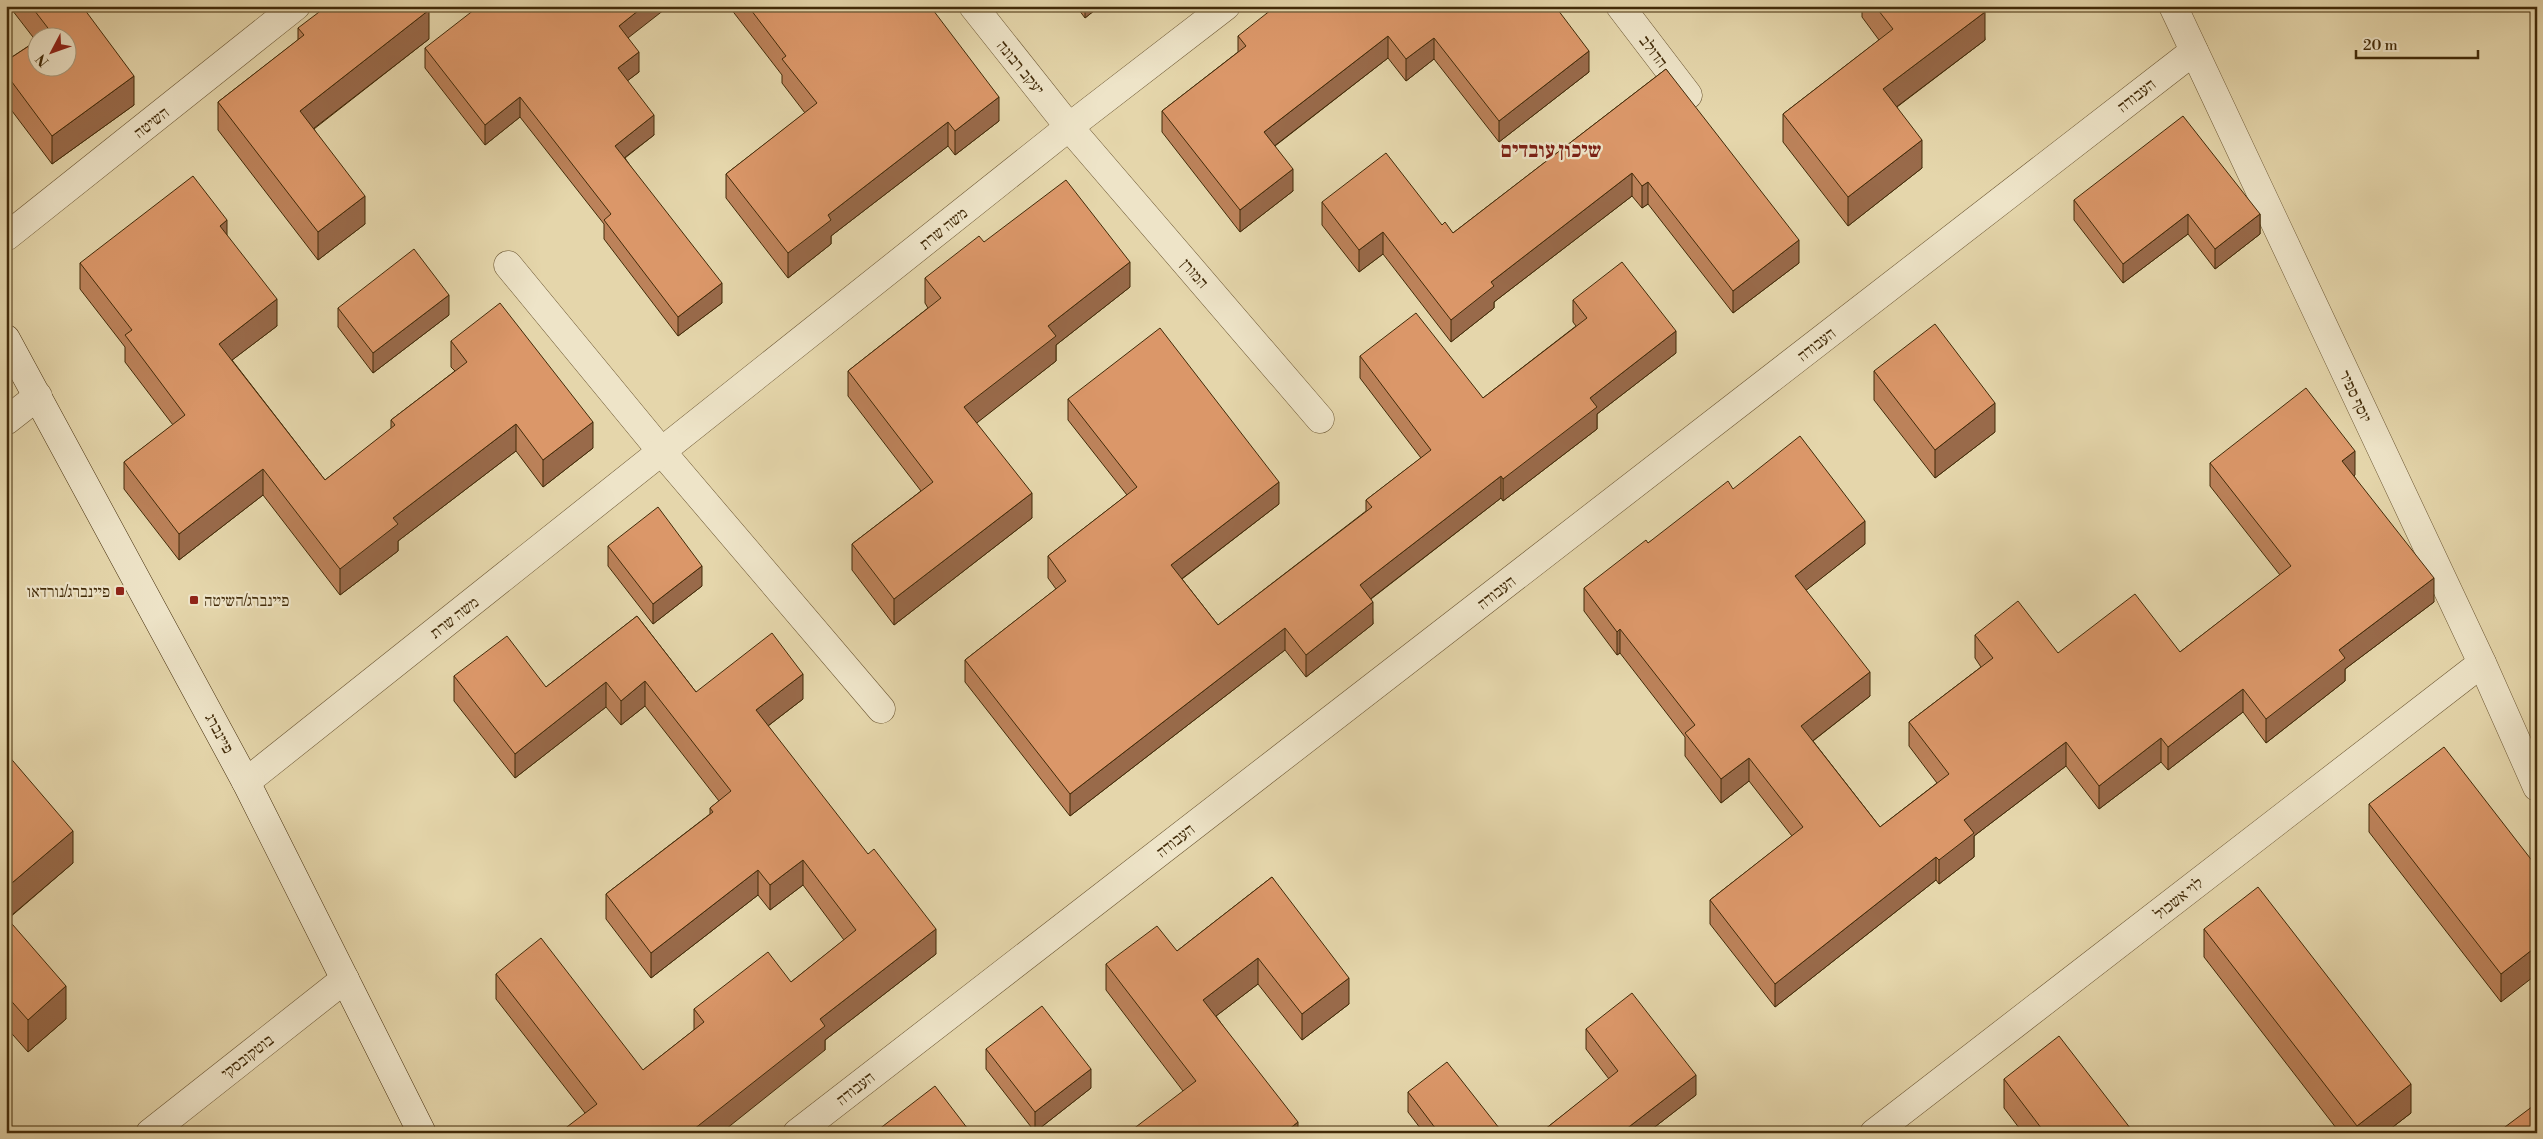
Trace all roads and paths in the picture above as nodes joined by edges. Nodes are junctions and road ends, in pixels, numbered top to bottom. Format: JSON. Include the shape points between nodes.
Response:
{"nodes":[{"id":1,"x":296,"y":6,"type":"edge"},
{"id":2,"x":973,"y":6,"type":"edge"},
{"id":3,"x":1226,"y":6,"type":"edge"},
{"id":4,"x":1620,"y":6,"type":"edge"},
{"id":5,"x":2173,"y":6,"type":"edge"},
{"id":6,"x":2194,"y":50,"type":"junction"},
{"id":7,"x":1688,"y":95,"type":"edge"},
{"id":8,"x":1069,"y":127,"type":"junction"},
{"id":9,"x":6,"y":237,"type":"edge"},
{"id":10,"x":508,"y":265,"type":"dead end"},
{"id":11,"x":6,"y":339,"type":"edge"},
{"id":12,"x":38,"y":396,"type":"junction"},
{"id":13,"x":1320,"y":419,"type":"dead end"},
{"id":14,"x":6,"y":421,"type":"edge"},
{"id":15,"x":662,"y":452,"type":"junction"},
{"id":16,"x":2482,"y":663,"type":"junction"},
{"id":17,"x":881,"y":709,"type":"dead end"},
{"id":18,"x":246,"y":782,"type":"junction"},
{"id":19,"x":2537,"y":787,"type":"edge"},
{"id":20,"x":344,"y":979,"type":"junction"},
{"id":21,"x":150,"y":1133,"type":"edge"},
{"id":22,"x":422,"y":1133,"type":"edge"},
{"id":23,"x":797,"y":1133,"type":"edge"},
{"id":24,"x":1874,"y":1133,"type":"edge"}],
"edges":[{"from":1,"to":9,"type":"street","name":"השיטה"},
{"from":2,"to":8,"type":"street","name":"יעקב רבונה"},
{"from":3,"to":8,"type":"street","name":"משה שרת"},
{"from":4,"to":7,"type":"street","name":"הדולב"},
{"from":5,"to":6,"type":"street","name":"יוסף ספיר"},
{"from":6,"to":16,"type":"street","name":"יוסף ספיר"},
{"from":6,"to":23,"type":"street","name":"העבודה"},
{"from":8,"to":13,"type":"street","name":"המורן"},
{"from":8,"to":15,"type":"street","name":"משה שרת"},
{"from":10,"to":15,"type":"street"},
{"from":11,"to":12,"type":"street","name":"פיינברג"},
{"from":12,"to":14,"type":"street"},
{"from":12,"to":18,"type":"street","name":"פיינברג"},
{"from":15,"to":17,"type":"street"},
{"from":15,"to":18,"type":"street","name":"משה שרת"},
{"from":16,"to":19,"type":"street","name":"יוסף ספיר"},
{"from":16,"to":24,"type":"street","name":"לוי אשכול"},
{"from":18,"to":20,"type":"street","name":"פיינברג"},
{"from":20,"to":21,"type":"street","name":"בוטקובסקי"},
{"from":20,"to":22,"type":"street","name":"פיינברג"}]}
